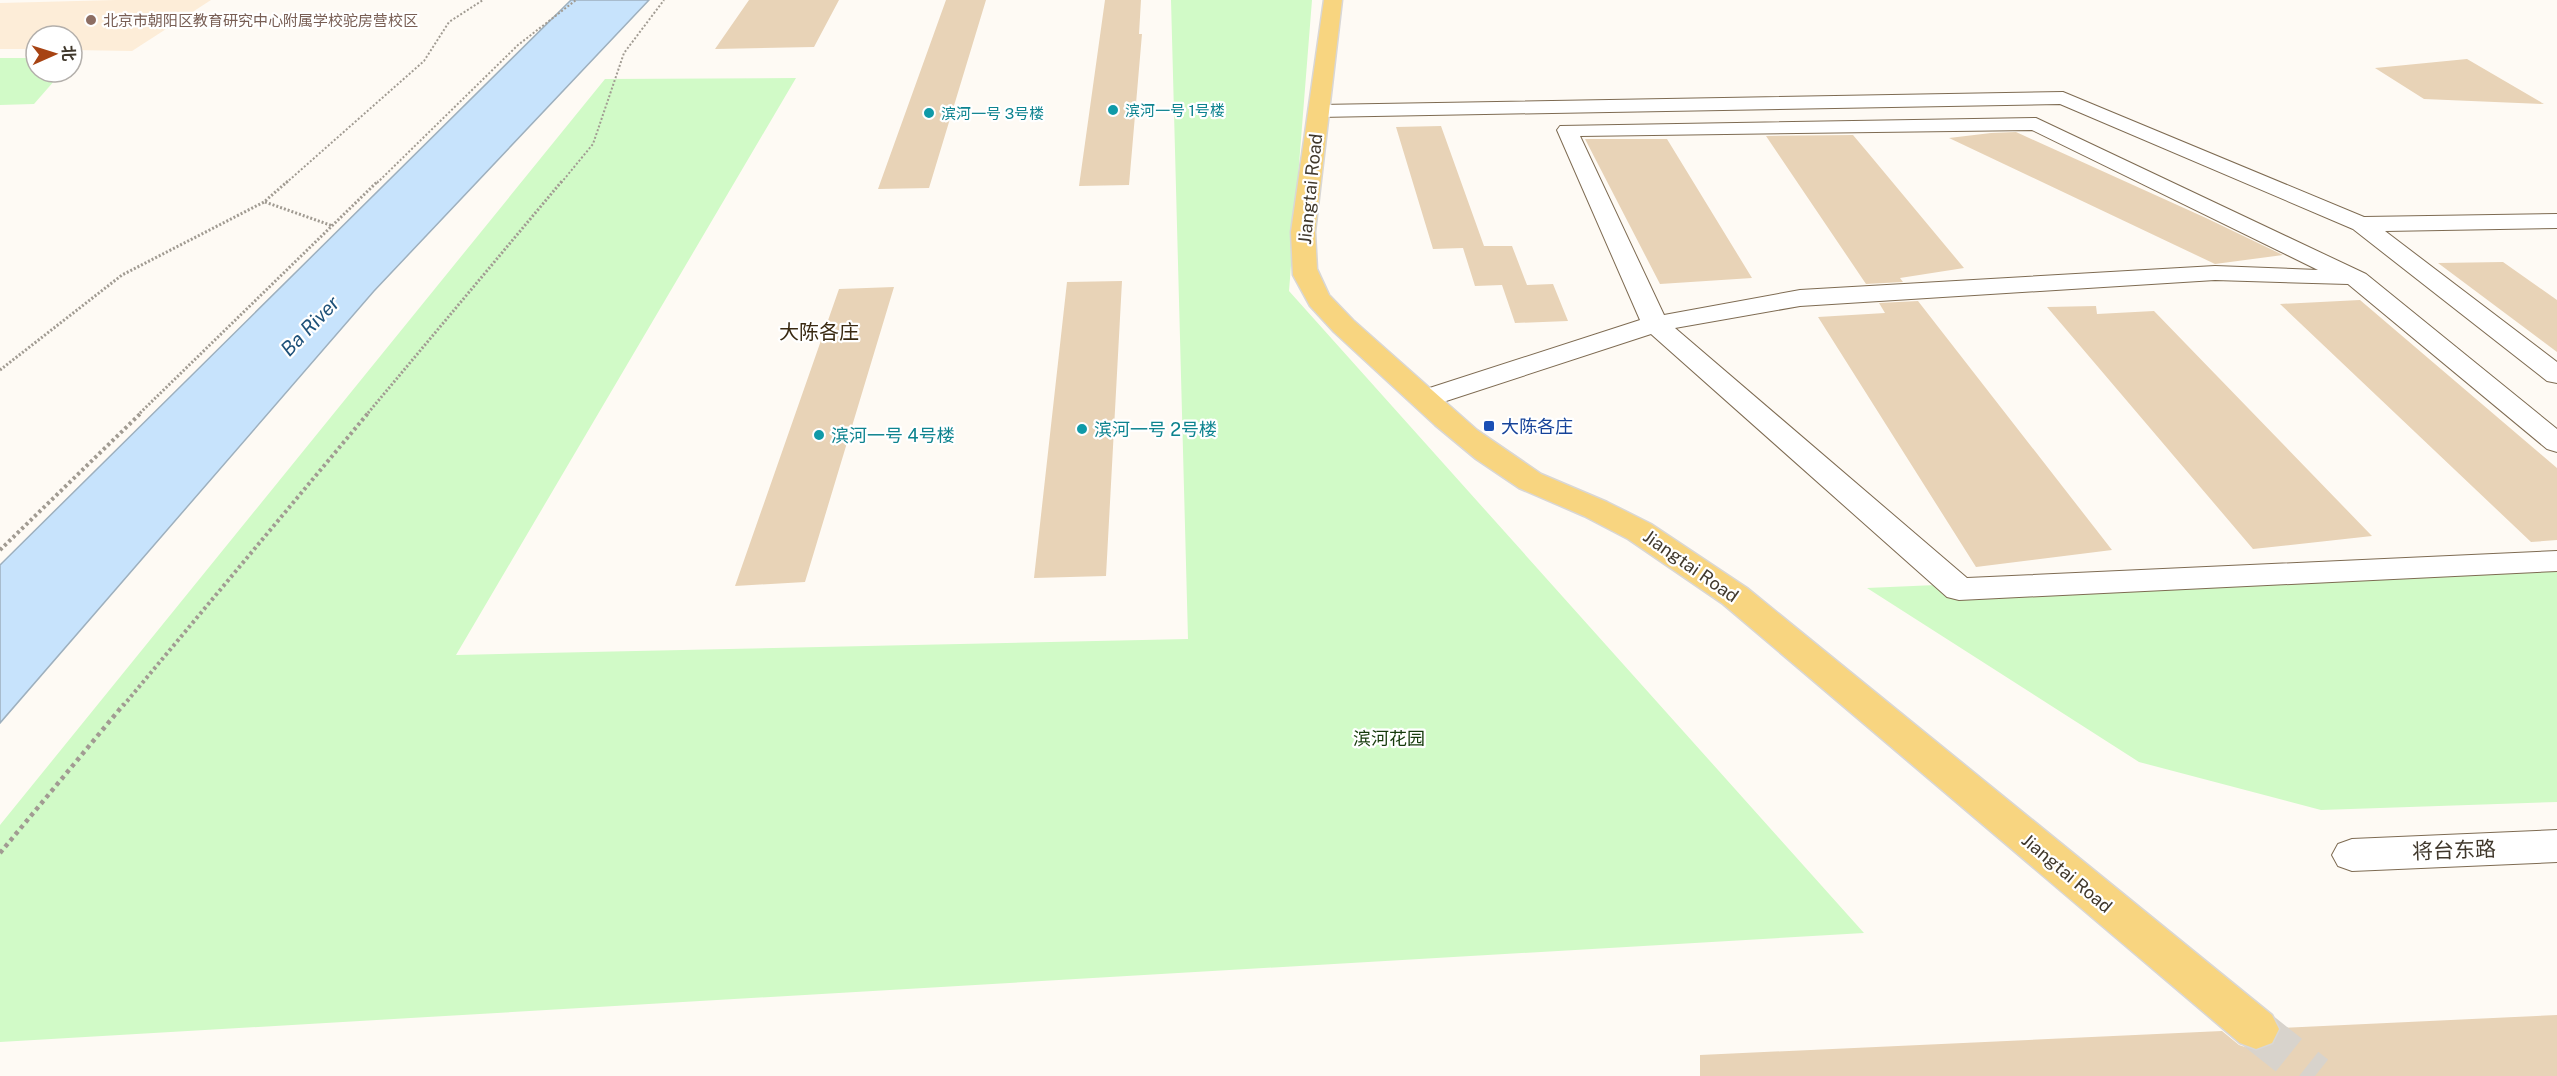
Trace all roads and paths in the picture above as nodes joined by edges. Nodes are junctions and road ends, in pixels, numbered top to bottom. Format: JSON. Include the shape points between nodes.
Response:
{"nodes":[{"id":1,"x":483,"y":0,"type":"edge"},
{"id":2,"x":576,"y":0,"type":"edge"},
{"id":3,"x":664,"y":0,"type":"edge"},
{"id":4,"x":1333,"y":0,"type":"edge"},
{"id":5,"x":1319,"y":111,"type":"junction"},
{"id":6,"x":264,"y":202,"type":"junction"},
{"id":7,"x":2557,"y":220,"type":"edge"},
{"id":8,"x":2361,"y":224,"type":"junction"},
{"id":9,"x":333,"y":226,"type":"junction"},
{"id":10,"x":2357,"y":279,"type":"junction"},
{"id":11,"x":1655,"y":324,"type":"junction"},
{"id":12,"x":0,"y":370,"type":"edge"},
{"id":13,"x":2557,"y":375,"type":"edge"},
{"id":14,"x":1424,"y":399,"type":"junction"},
{"id":15,"x":2557,"y":443,"type":"edge"},
{"id":16,"x":0,"y":550,"type":"edge"},
{"id":17,"x":2557,"y":561,"type":"edge"},
{"id":18,"x":2557,"y":846,"type":"edge"},
{"id":19,"x":0,"y":853,"type":"edge"},
{"id":20,"x":2352,"y":855,"type":"dead end"},
{"id":21,"x":2256,"y":1029,"type":"tunnel mouth"}],
"edges":[{"from":1,"to":6,"type":"path","via":[[449,22],[424,61]]},
{"from":2,"to":9,"type":"path","via":[[518,45]]},
{"from":3,"to":19,"type":"path","via":[[624,53],[593,144]]},
{"from":4,"to":5,"type":"main road","name":"Jiangtai Road"},
{"from":5,"to":8,"type":"street","via":[[2063,98]]},
{"from":5,"to":14,"type":"main road","name":"Jiangtai Road","via":[[1304,232],[1302,263],[1308,281],[1337,319]]},
{"from":6,"to":9,"type":"path"},
{"from":6,"to":12,"type":"path","via":[[122,275]]},
{"from":7,"to":8,"type":"street"},
{"from":8,"to":13,"type":"street"},
{"from":9,"to":16,"type":"path"},
{"from":10,"to":11,"type":"street","via":[[2216,273],[1800,298]]},
{"from":10,"to":11,"type":"street","via":[[2036,124],[1568,130]]},
{"from":10,"to":15,"type":"street"},
{"from":11,"to":14,"type":"street"},
{"from":11,"to":17,"type":"street","via":[[1959,589]]},
{"from":14,"to":21,"type":"main road","name":"Jiangtai Road","via":[[1531,481],[1603,512],[1681,555]]},
{"from":18,"to":20,"type":"street","name":"将台东路"}]}
